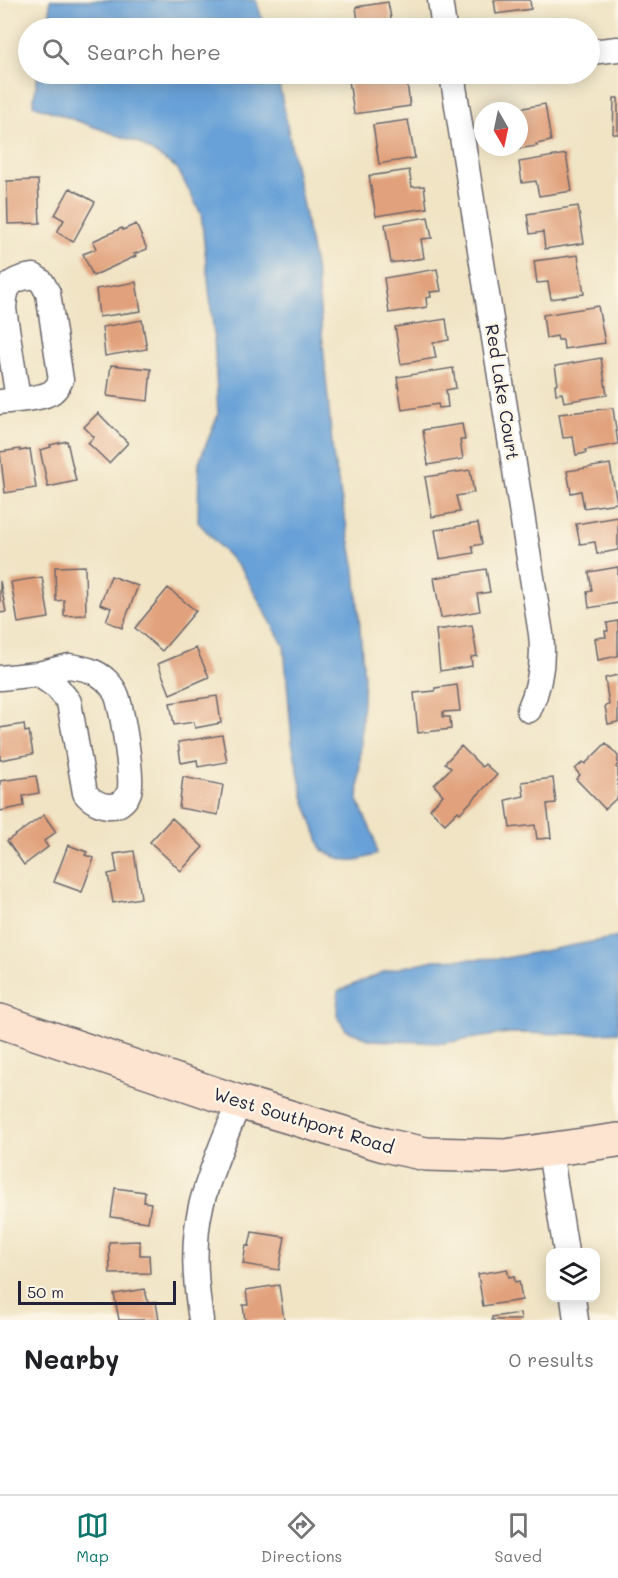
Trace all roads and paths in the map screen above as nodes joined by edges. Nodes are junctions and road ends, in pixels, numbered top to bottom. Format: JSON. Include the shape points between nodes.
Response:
{"nodes":[{"id":1,"x":440,"y":0,"type":"edge"},
{"id":2,"x":443,"y":18,"type":"edge"},
{"id":3,"x":618,"y":49,"type":"edge"},
{"id":4,"x":600,"y":51,"type":"edge"},
{"id":5,"x":454,"y":84,"type":"edge"},
{"id":6,"x":9,"y":401,"type":"edge"},
{"id":7,"x":38,"y":674,"type":"junction"},
{"id":8,"x":0,"y":678,"type":"edge"},
{"id":9,"x":529,"y":710,"type":"dead end"},
{"id":10,"x":0,"y":1021,"type":"edge"},
{"id":11,"x":239,"y":1102,"type":"junction"},
{"id":12,"x":618,"y":1140,"type":"edge"},
{"id":13,"x":550,"y":1151,"type":"junction"},
{"id":14,"x":565,"y":1248,"type":"edge"},
{"id":15,"x":574,"y":1302,"type":"edge"},
{"id":16,"x":201,"y":1320,"type":"edge"},
{"id":17,"x":576,"y":1320,"type":"edge"}],
"edges":[{"from":1,"to":2,"type":"street"},
{"from":3,"to":4,"type":"street"},
{"from":5,"to":9,"type":"street","name":"Red Lake Court","via":[[541,634],[539,682]]},
{"from":6,"to":6,"type":"street","via":[[53,392],[61,380],[48,293],[34,276],[18,278],[5,296]]},
{"from":7,"to":7,"type":"street","via":[[57,687],[69,702],[85,793],[101,806],[113,806],[124,800],[131,783],[114,691],[105,680],[77,666]]},
{"from":7,"to":8,"type":"street"},
{"from":10,"to":11,"type":"main road","name":"West Southport Road"},
{"from":11,"to":13,"type":"main road","name":"West Southport Road","via":[[426,1154],[505,1156]]},
{"from":11,"to":16,"type":"street","via":[[209,1178],[200,1213],[195,1271]]},
{"from":12,"to":13,"type":"main road","name":"West Southport Road"},
{"from":13,"to":14,"type":"street"},
{"from":15,"to":17,"type":"street"}]}
